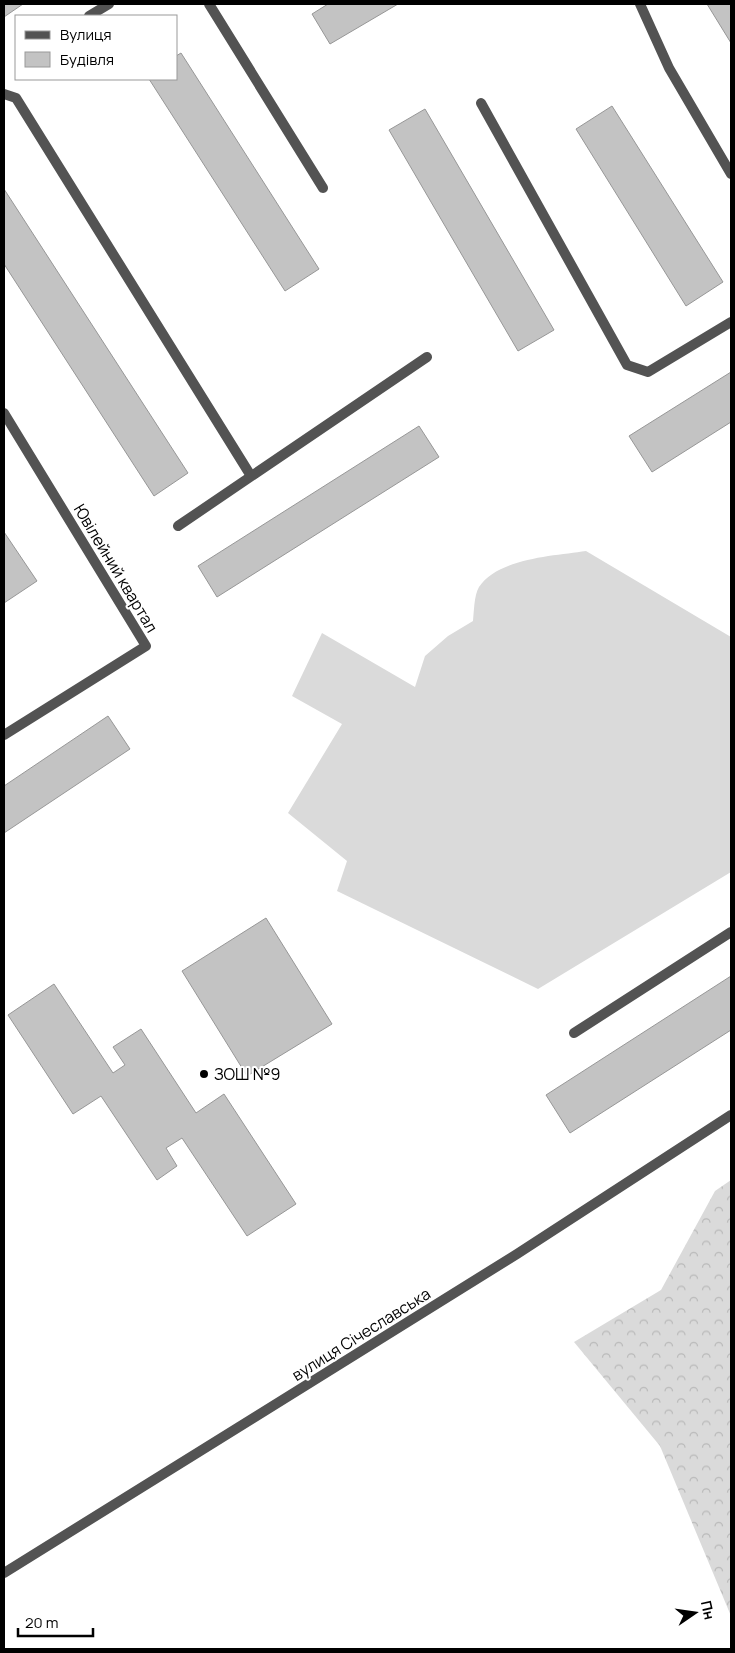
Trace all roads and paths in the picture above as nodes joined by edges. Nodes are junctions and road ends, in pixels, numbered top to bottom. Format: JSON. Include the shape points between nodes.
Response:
{"nodes":[{"id":1,"x":109,"y":4,"type":"edge"},
{"id":2,"x":208,"y":4,"type":"edge"},
{"id":3,"x":640,"y":4,"type":"edge"},
{"id":4,"x":91,"y":15,"type":"edge"},
{"id":5,"x":4,"y":94,"type":"edge"},
{"id":6,"x":481,"y":103,"type":"dead end"},
{"id":7,"x":731,"y":174,"type":"edge"},
{"id":8,"x":323,"y":188,"type":"dead end"},
{"id":9,"x":731,"y":322,"type":"edge"},
{"id":10,"x":427,"y":358,"type":"dead end"},
{"id":11,"x":4,"y":413,"type":"edge"},
{"id":12,"x":251,"y":476,"type":"junction"},
{"id":13,"x":178,"y":526,"type":"dead end"},
{"id":14,"x":4,"y":735,"type":"edge"},
{"id":15,"x":731,"y":932,"type":"edge"},
{"id":16,"x":574,"y":1033,"type":"dead end"},
{"id":17,"x":731,"y":1115,"type":"edge"},
{"id":18,"x":4,"y":1573,"type":"edge"}],
"edges":[{"from":1,"to":4,"type":"street"},
{"from":2,"to":8,"type":"street"},
{"from":3,"to":7,"type":"street","via":[[669,68]]},
{"from":5,"to":12,"type":"street","via":[[16,98]]},
{"from":6,"to":9,"type":"street","via":[[627,365],[648,372]]},
{"from":10,"to":12,"type":"street"},
{"from":11,"to":14,"type":"street","name":"Ювілейний квартал","via":[[146,646]]},
{"from":12,"to":13,"type":"street"},
{"from":15,"to":16,"type":"street"},
{"from":17,"to":18,"type":"street","name":"вулиця Січеславська","via":[[517,1254]]}]}
